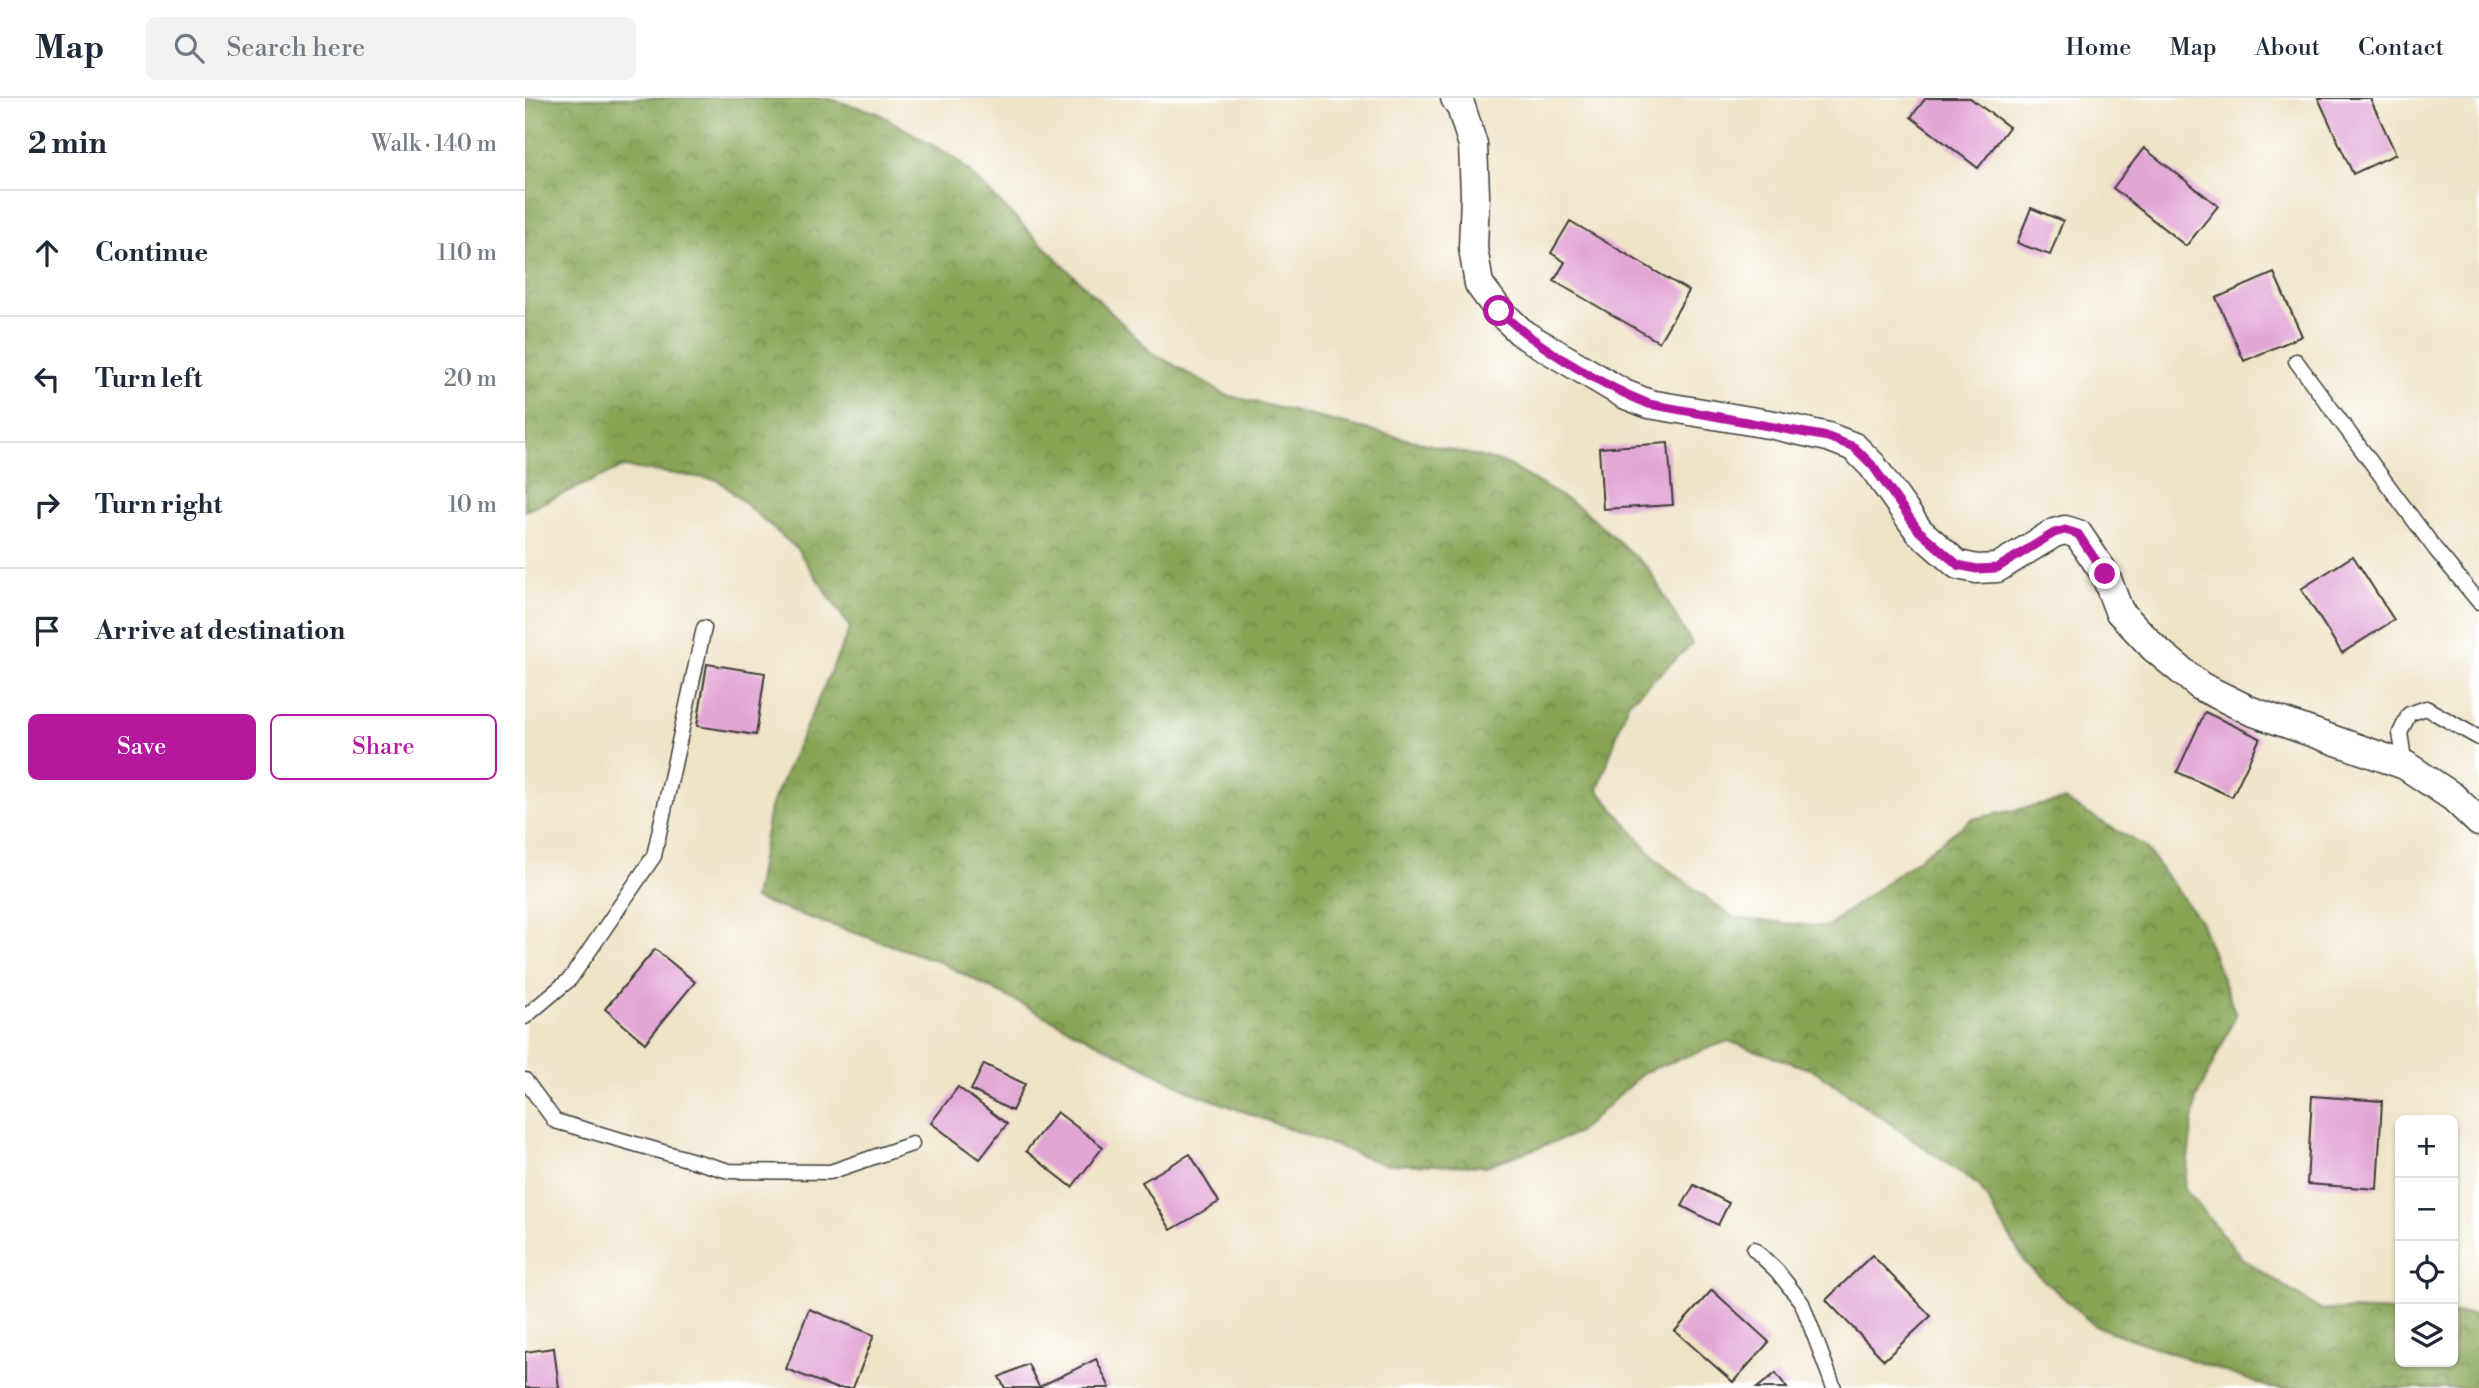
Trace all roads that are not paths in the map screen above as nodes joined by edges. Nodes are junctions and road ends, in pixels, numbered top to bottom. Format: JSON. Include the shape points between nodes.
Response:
{"nodes":[{"id":1,"x":1455,"y":98,"type":"edge"},
{"id":2,"x":2296,"y":361,"type":"dead end"},
{"id":3,"x":2479,"y":602,"type":"edge"},
{"id":4,"x":704,"y":628,"type":"dead end"},
{"id":5,"x":2479,"y":738,"type":"edge"},
{"id":6,"x":2405,"y":765,"type":"junction"},
{"id":7,"x":2479,"y":822,"type":"edge"},
{"id":8,"x":525,"y":1017,"type":"edge"},
{"id":9,"x":525,"y":1080,"type":"edge"},
{"id":10,"x":912,"y":1144,"type":"dead end"},
{"id":11,"x":1754,"y":1249,"type":"dead end"},
{"id":12,"x":1834,"y":1388,"type":"edge"}],
"edges":[{"from":1,"to":6,"type":"street","via":[[1473,145],[1473,248],[1479,284],[1523,334],[1649,404],[1787,428],[1854,447],[1919,531],[1958,565],[1997,568],[2054,533],[2078,534],[2105,574],[2119,611],[2200,686],[2251,711]]},
{"from":2,"to":3,"type":"lane"},
{"from":4,"to":8,"type":"lane","via":[[654,856],[570,979]]},
{"from":5,"to":6,"type":"lane","via":[[2426,708],[2409,714],[2400,733]]},
{"from":6,"to":7,"type":"street","via":[[2453,797]]},
{"from":9,"to":10,"type":"lane","via":[[555,1121],[729,1171],[830,1172]]},
{"from":11,"to":12,"type":"lane","via":[[1802,1303]]}]}
